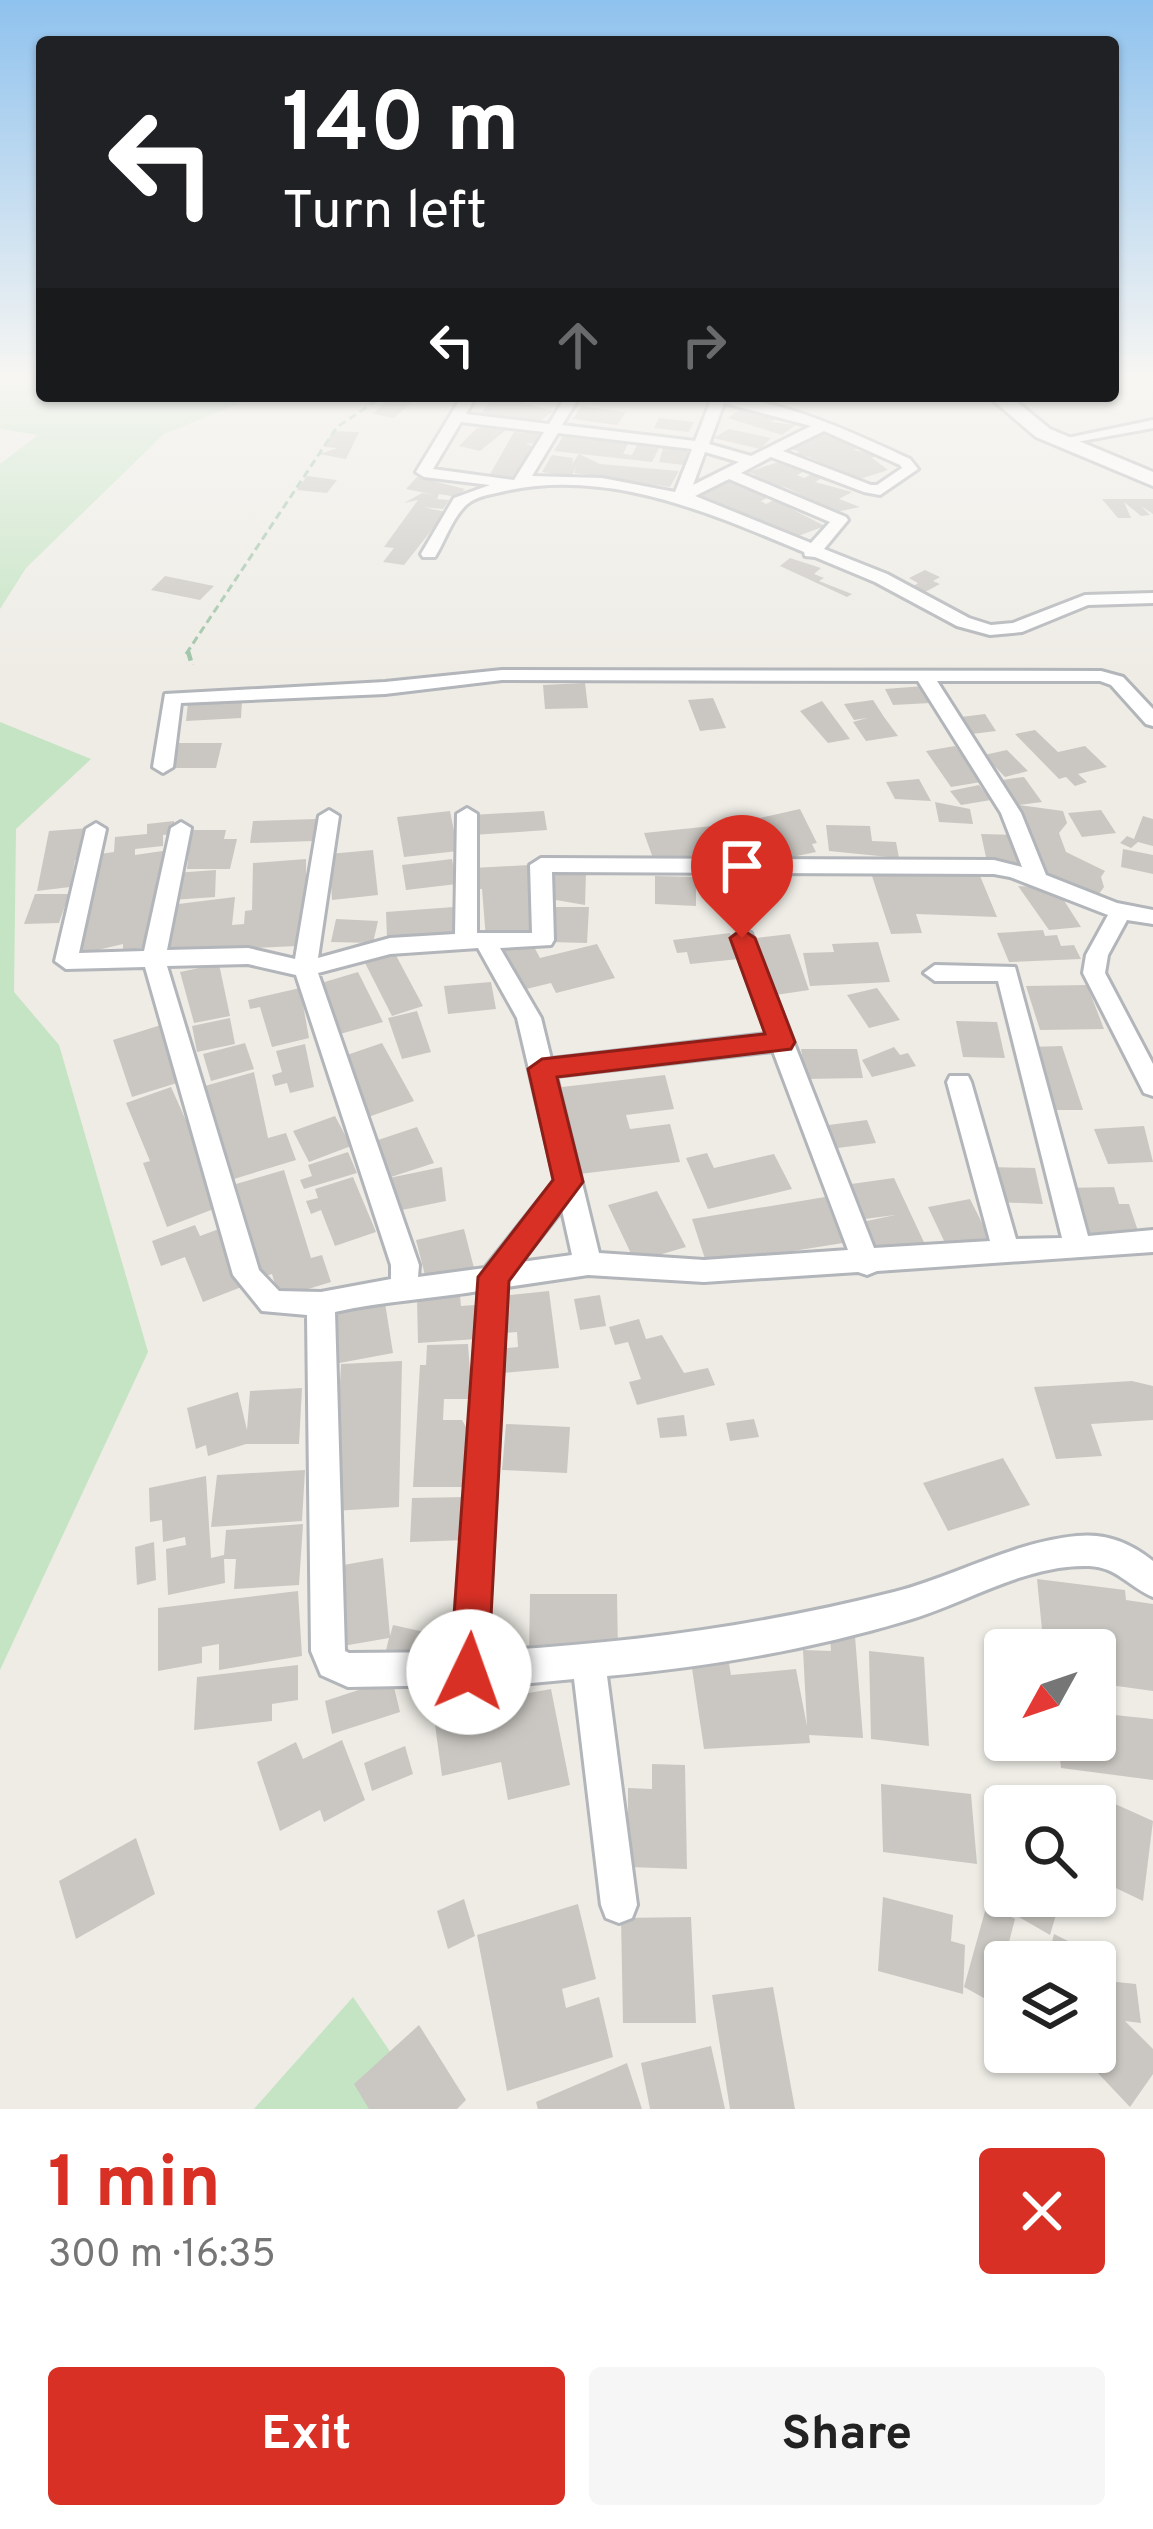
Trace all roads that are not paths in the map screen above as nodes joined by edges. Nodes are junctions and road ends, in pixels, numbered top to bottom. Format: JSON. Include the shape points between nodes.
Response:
{"nodes":[{"id":1,"x":436,"y":473,"type":"edge"},
{"id":2,"x":521,"y":473,"type":"edge"},
{"id":3,"x":690,"y":473,"type":"edge"},
{"id":4,"x":729,"y":473,"type":"edge"},
{"id":5,"x":730,"y":473,"type":"edge"},
{"id":6,"x":819,"y":473,"type":"edge"},
{"id":7,"x":904,"y":473,"type":"edge"},
{"id":8,"x":514,"y":483,"type":"junction"},
{"id":9,"x":681,"y":497,"type":"junction"},
{"id":10,"x":811,"y":553,"type":"junction"},
{"id":11,"x":429,"y":554,"type":"dead end"},
{"id":12,"x":1153,"y":598,"type":"edge"},
{"id":13,"x":926,"y":679,"type":"junction"},
{"id":14,"x":1153,"y":721,"type":"edge"},
{"id":15,"x":163,"y":767,"type":"dead end"},
{"id":16,"x":467,"y":814,"type":"dead end"},
{"id":17,"x":329,"y":816,"type":"dead end"},
{"id":18,"x":181,"y":828,"type":"dead end"},
{"id":19,"x":96,"y":829,"type":"dead end"},
{"id":20,"x":1037,"y":879,"type":"junction"},
{"id":21,"x":1120,"y":913,"type":"junction"},
{"id":22,"x":1153,"y":917,"type":"edge"},
{"id":23,"x":742,"y":938,"type":"dead end"},
{"id":24,"x":476,"y":941,"type":"junction"},
{"id":25,"x":154,"y":959,"type":"junction"},
{"id":26,"x":305,"y":969,"type":"junction"},
{"id":27,"x":935,"y":974,"type":"dead end"},
{"id":28,"x":782,"y":1042,"type":"junction"},
{"id":29,"x":542,"y":1069,"type":"junction"},
{"id":30,"x":959,"y":1082,"type":"dead end"},
{"id":31,"x":1153,"y":1088,"type":"edge"},
{"id":32,"x":568,"y":1182,"type":"junction"},
{"id":33,"x":1153,"y":1241,"type":"edge"},
{"id":34,"x":1078,"y":1248,"type":"junction"},
{"id":35,"x":1006,"y":1251,"type":"junction"},
{"id":36,"x":588,"y":1264,"type":"junction"},
{"id":37,"x":866,"y":1264,"type":"junction"},
{"id":38,"x":494,"y":1277,"type":"junction"},
{"id":39,"x":404,"y":1291,"type":"junction"},
{"id":40,"x":321,"y":1304,"type":"junction"},
{"id":41,"x":1153,"y":1581,"type":"edge"},
{"id":42,"x":590,"y":1664,"type":"junction"},
{"id":43,"x":469,"y":1672,"type":"junction"},
{"id":44,"x":619,"y":1906,"type":"dead end"}],
"edges":[{"from":1,"to":8,"type":"street"},
{"from":2,"to":8,"type":"street"},
{"from":3,"to":9,"type":"street"},
{"from":4,"to":9,"type":"street"},
{"from":5,"to":10,"type":"street","via":[[840,520]]},
{"from":6,"to":7,"type":"street","via":[[880,490]]},
{"from":8,"to":9,"type":"street","via":[[602,483]]},
{"from":8,"to":11,"type":"street","via":[[460,501]]},
{"from":9,"to":10,"type":"street"},
{"from":10,"to":12,"type":"street","via":[[990,630],[1084,600]]},
{"from":13,"to":14,"type":"street","via":[[1108,677]]},
{"from":13,"to":15,"type":"street","via":[[502,675],[172,698]]},
{"from":13,"to":20,"type":"street","via":[[1010,813]]},
{"from":16,"to":24,"type":"street"},
{"from":17,"to":26,"type":"street"},
{"from":18,"to":25,"type":"street"},
{"from":19,"to":25,"type":"street","via":[[65,962]]},
{"from":20,"to":21,"type":"street"},
{"from":20,"to":24,"type":"street","via":[[994,867],[541,865],[543,940]]},
{"from":21,"to":22,"type":"street"},
{"from":21,"to":31,"type":"street","via":[[1094,973]]},
{"from":23,"to":28,"type":"street"},
{"from":24,"to":26,"type":"street","via":[[390,946]]},
{"from":24,"to":29,"type":"street","via":[[529,1018]]},
{"from":25,"to":26,"type":"street","via":[[248,956]]},
{"from":25,"to":40,"type":"street","via":[[247,1275],[272,1304]]},
{"from":26,"to":39,"type":"street","via":[[405,1265]]},
{"from":27,"to":34,"type":"street","via":[[1007,973]]},
{"from":28,"to":29,"type":"street"},
{"from":28,"to":37,"type":"street"},
{"from":29,"to":32,"type":"street"},
{"from":30,"to":35,"type":"street"},
{"from":32,"to":36,"type":"street"},
{"from":32,"to":38,"type":"street"},
{"from":33,"to":34,"type":"street"},
{"from":34,"to":35,"type":"street"},
{"from":35,"to":37,"type":"street"},
{"from":36,"to":37,"type":"street"},
{"from":36,"to":38,"type":"street"},
{"from":38,"to":39,"type":"street"},
{"from":38,"to":43,"type":"street"},
{"from":39,"to":40,"type":"street"},
{"from":40,"to":43,"type":"street","via":[[333,1664]]},
{"from":41,"to":42,"type":"street","via":[[1110,1552],[1058,1554],[830,1625]]},
{"from":42,"to":43,"type":"street"},
{"from":42,"to":44,"type":"street"}]}
